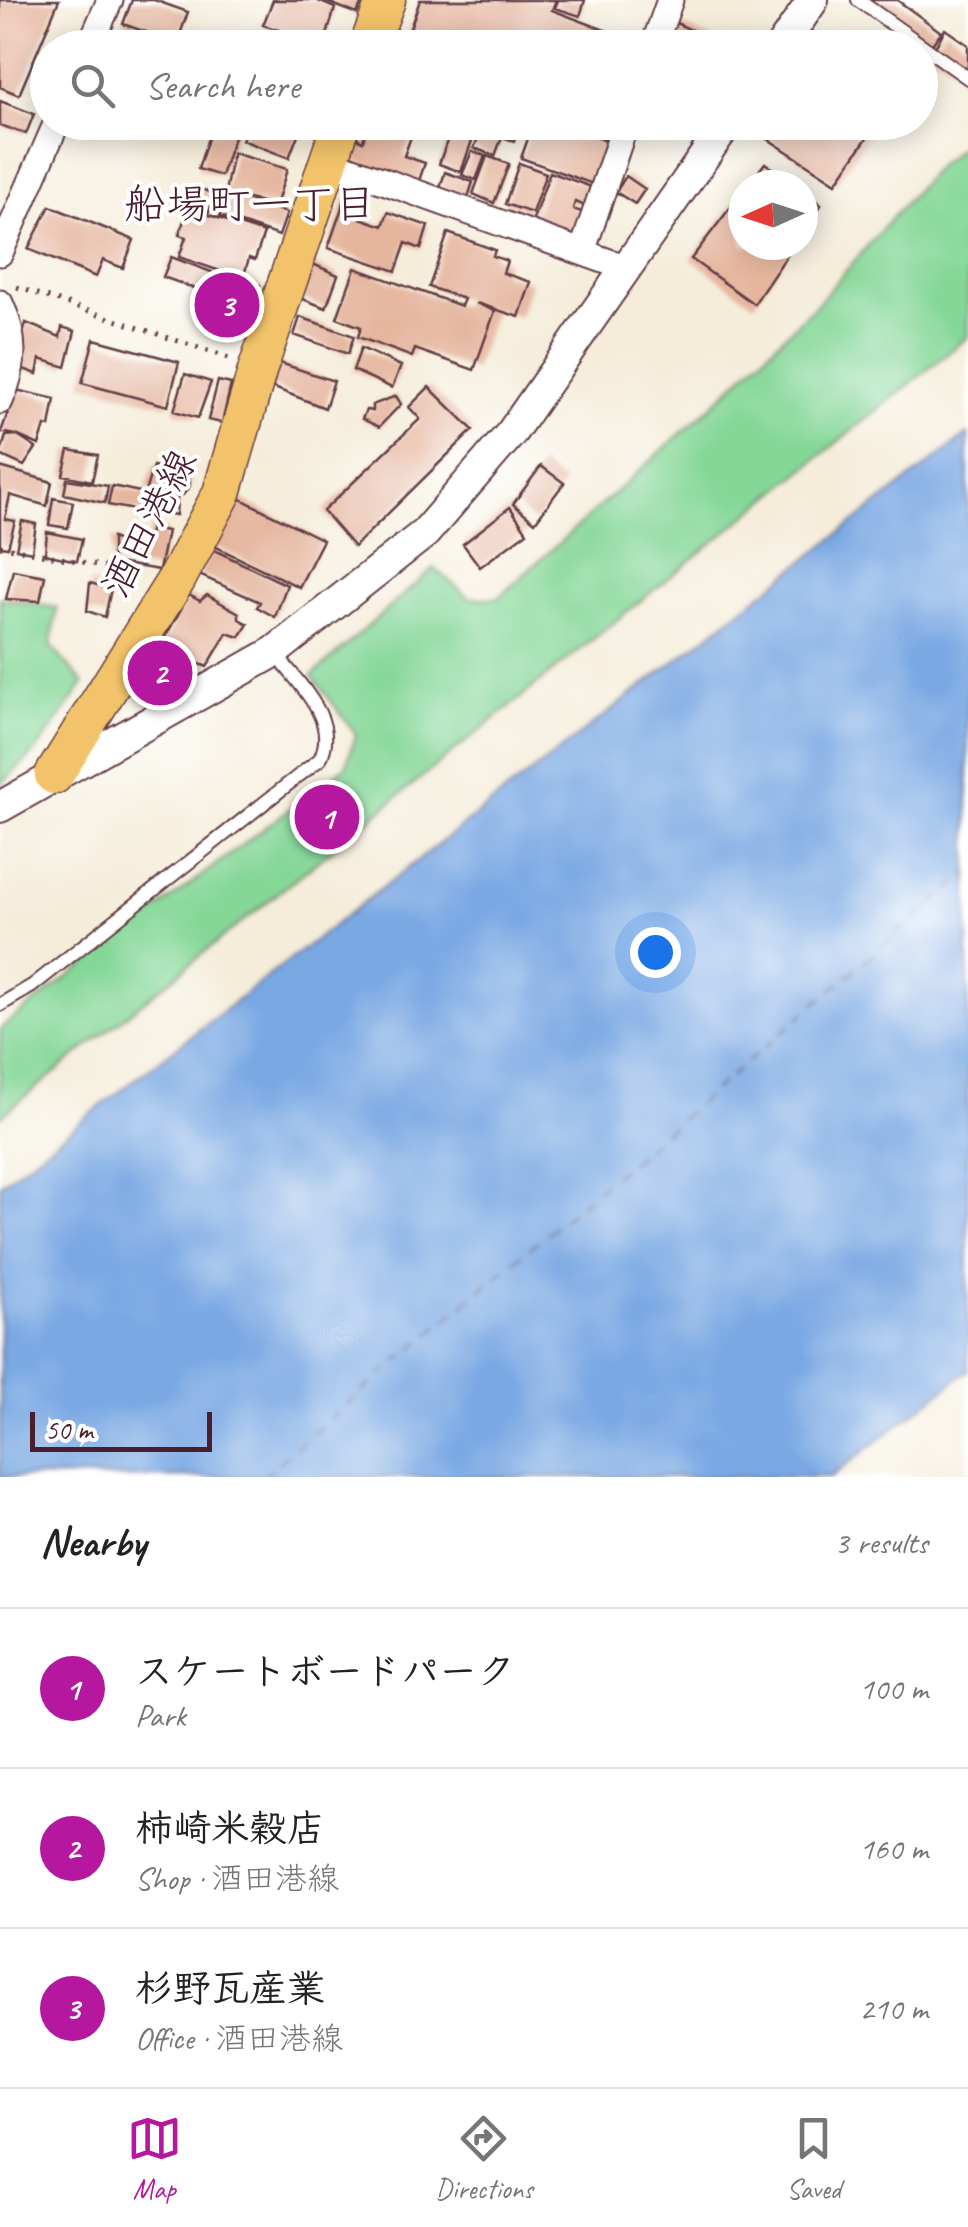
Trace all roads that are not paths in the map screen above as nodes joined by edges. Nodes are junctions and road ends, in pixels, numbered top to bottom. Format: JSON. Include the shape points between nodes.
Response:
{"nodes":[{"id":1,"x":110,"y":0,"type":"edge"},
{"id":2,"x":386,"y":0,"type":"edge"},
{"id":3,"x":670,"y":0,"type":"edge"},
{"id":4,"x":814,"y":0,"type":"edge"},
{"id":5,"x":858,"y":0,"type":"edge"},
{"id":6,"x":98,"y":30,"type":"edge"},
{"id":7,"x":375,"y":30,"type":"edge"},
{"id":8,"x":659,"y":30,"type":"edge"},
{"id":9,"x":793,"y":30,"type":"edge"},
{"id":10,"x":900,"y":30,"type":"edge"},
{"id":11,"x":938,"y":57,"type":"edge"},
{"id":12,"x":968,"y":78,"type":"edge"},
{"id":13,"x":49,"y":140,"type":"edge"},
{"id":14,"x":336,"y":140,"type":"edge"},
{"id":15,"x":620,"y":140,"type":"edge"},
{"id":16,"x":715,"y":140,"type":"edge"},
{"id":17,"x":328,"y":161,"type":"junction"},
{"id":18,"x":582,"y":252,"type":"junction"},
{"id":19,"x":0,"y":253,"type":"edge"},
{"id":20,"x":624,"y":267,"type":"junction"},
{"id":21,"x":0,"y":302,"type":"edge"},
{"id":22,"x":0,"y":401,"type":"edge"},
{"id":23,"x":274,"y":652,"type":"junction"},
{"id":24,"x":54,"y":775,"type":"junction"},
{"id":25,"x":0,"y":806,"type":"edge"},
{"id":26,"x":0,"y":1005,"type":"edge"}],
"edges":[{"from":1,"to":6,"type":"street"},
{"from":2,"to":7,"type":"main road"},
{"from":3,"to":8,"type":"street"},
{"from":4,"to":9,"type":"street"},
{"from":5,"to":10,"type":"lane"},
{"from":11,"to":12,"type":"lane"},
{"from":13,"to":19,"type":"street"},
{"from":14,"to":17,"type":"main road","name":"酒田港線"},
{"from":15,"to":18,"type":"street"},
{"from":16,"to":20,"type":"street"},
{"from":17,"to":18,"type":"street"},
{"from":17,"to":24,"type":"main road","name":"酒田港線","via":[[222,493],[176,580]]},
{"from":18,"to":20,"type":"street"},
{"from":20,"to":23,"type":"street","via":[[512,432],[425,532]]},
{"from":21,"to":22,"type":"street","via":[[14,332]]},
{"from":23,"to":24,"type":"street"},
{"from":23,"to":26,"type":"lane","via":[[326,722],[328,744],[320,759]]},
{"from":24,"to":25,"type":"street"}]}
